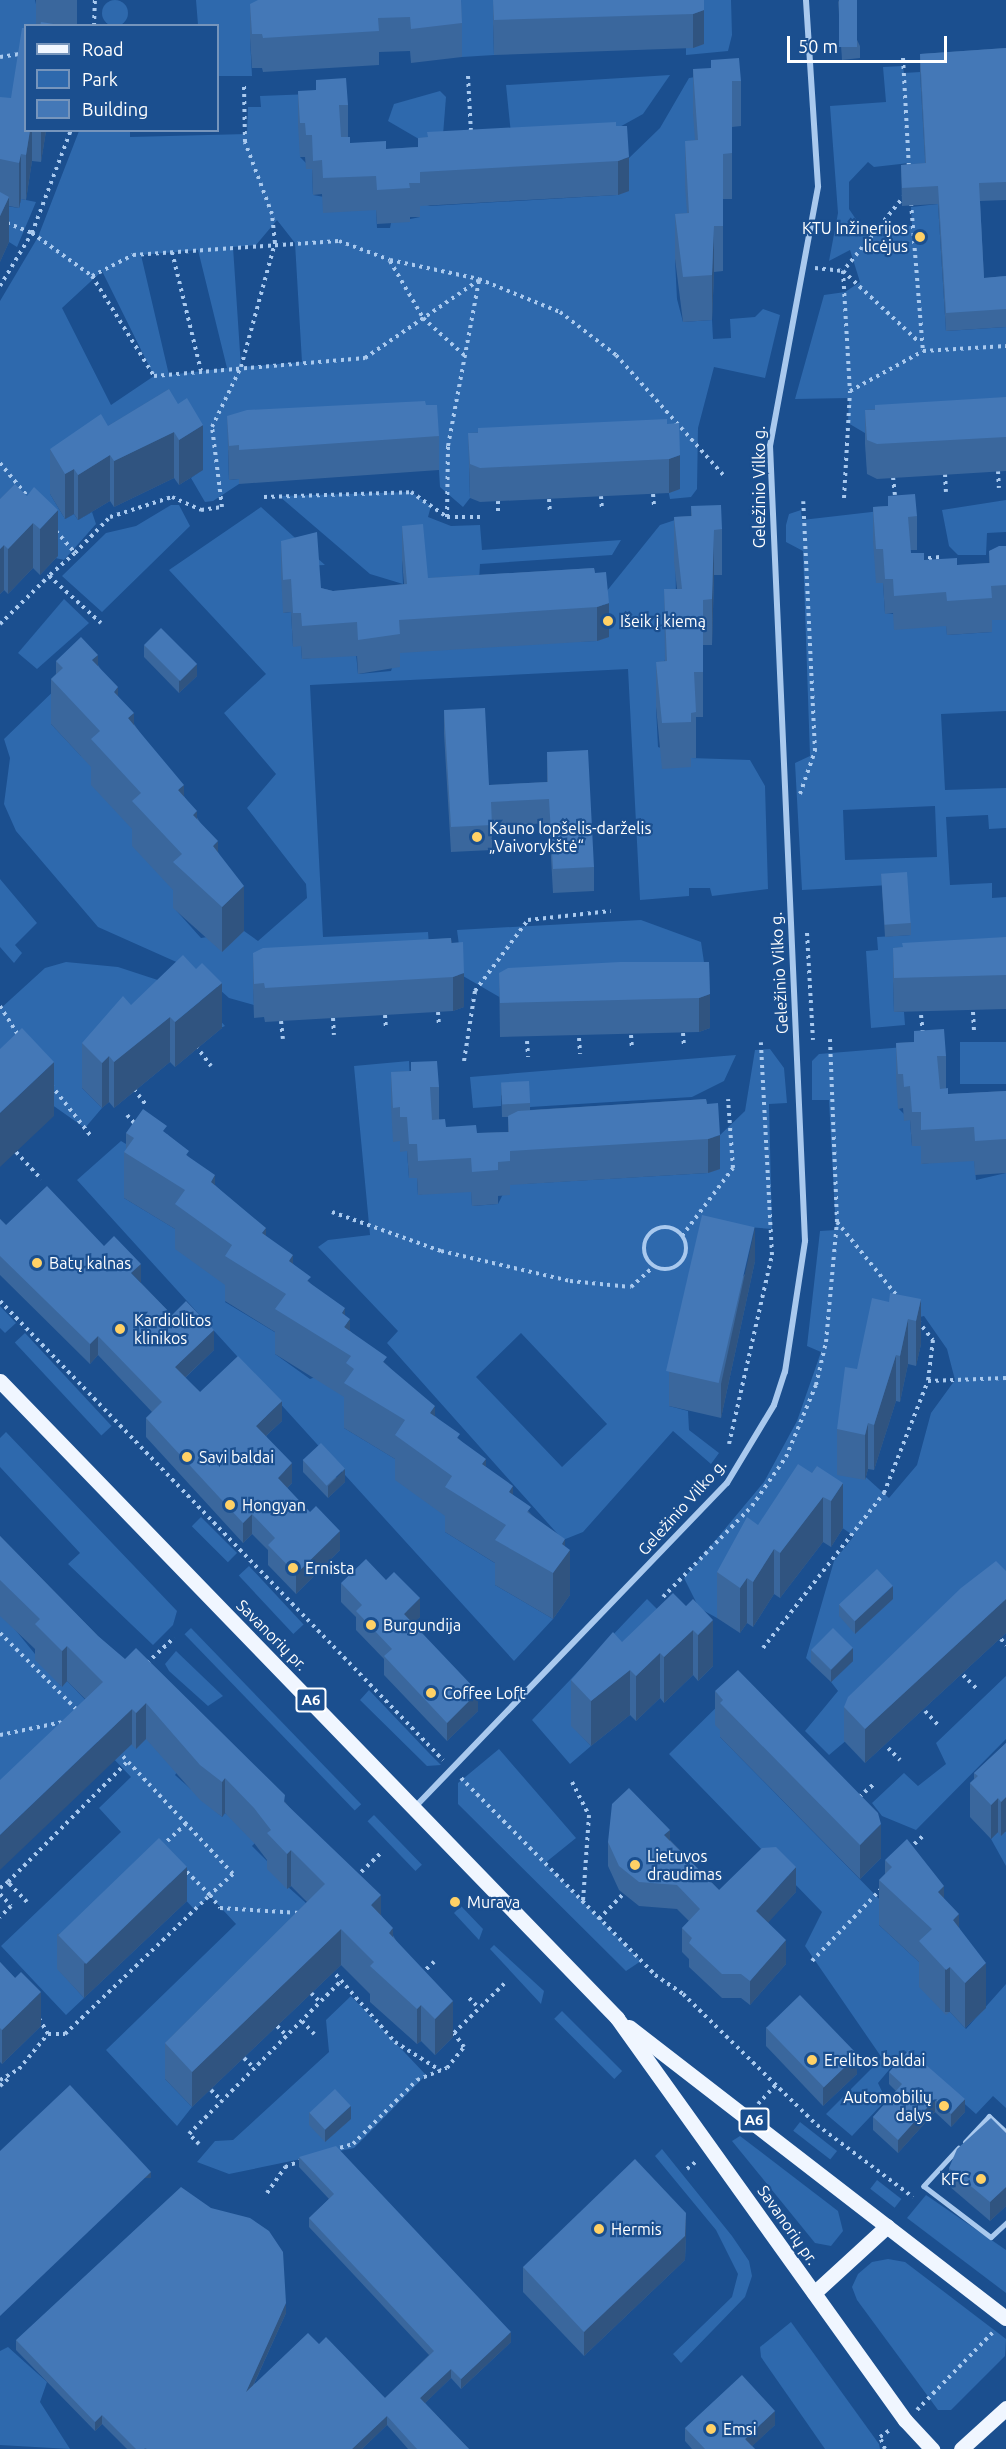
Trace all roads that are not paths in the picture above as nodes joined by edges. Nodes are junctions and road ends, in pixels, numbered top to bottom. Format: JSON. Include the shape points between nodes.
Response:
{"nodes":[{"id":1,"x":806,"y":0,"type":"edge"},
{"id":2,"x":0,"y":1381,"type":"edge"},
{"id":3,"x":415,"y":1807,"type":"junction"},
{"id":4,"x":617,"y":2019,"type":"junction"},
{"id":5,"x":1006,"y":2132,"type":"edge"},
{"id":6,"x":1006,"y":2223,"type":"edge"},
{"id":7,"x":887,"y":2226,"type":"junction"},
{"id":8,"x":814,"y":2293,"type":"junction"},
{"id":9,"x":1002,"y":2322,"type":"edge"},
{"id":10,"x":1006,"y":2408,"type":"edge"},
{"id":11,"x":932,"y":2449,"type":"edge"},
{"id":12,"x":961,"y":2449,"type":"edge"}],
"edges":[{"from":1,"to":3,"type":"street","name":"Geležinio Vilko g.","via":[[818,186],[770,446],[805,1204],[801,1297],[785,1372],[774,1405],[727,1483]]},
{"from":2,"to":3,"type":"main road","name":"Savanorių pr.","number":"A6"},
{"from":3,"to":4,"type":"main road","name":"Savanorių pr.","number":"A6"},
{"from":4,"to":7,"type":"main road","name":"Savanorių pr.","number":"A6"},
{"from":4,"to":8,"type":"main road","name":"Savanorių pr.","number":"A6"},
{"from":5,"to":6,"type":"lane","via":[[990,2116],[924,2186],[991,2237]]},
{"from":7,"to":8,"type":"main road"},
{"from":7,"to":9,"type":"main road","name":"Savanorių pr.","number":"A6"},
{"from":8,"to":11,"type":"main road","name":"Savanorių pr.","number":"A6","via":[[904,2420]]},
{"from":10,"to":12,"type":"main road"}]}
